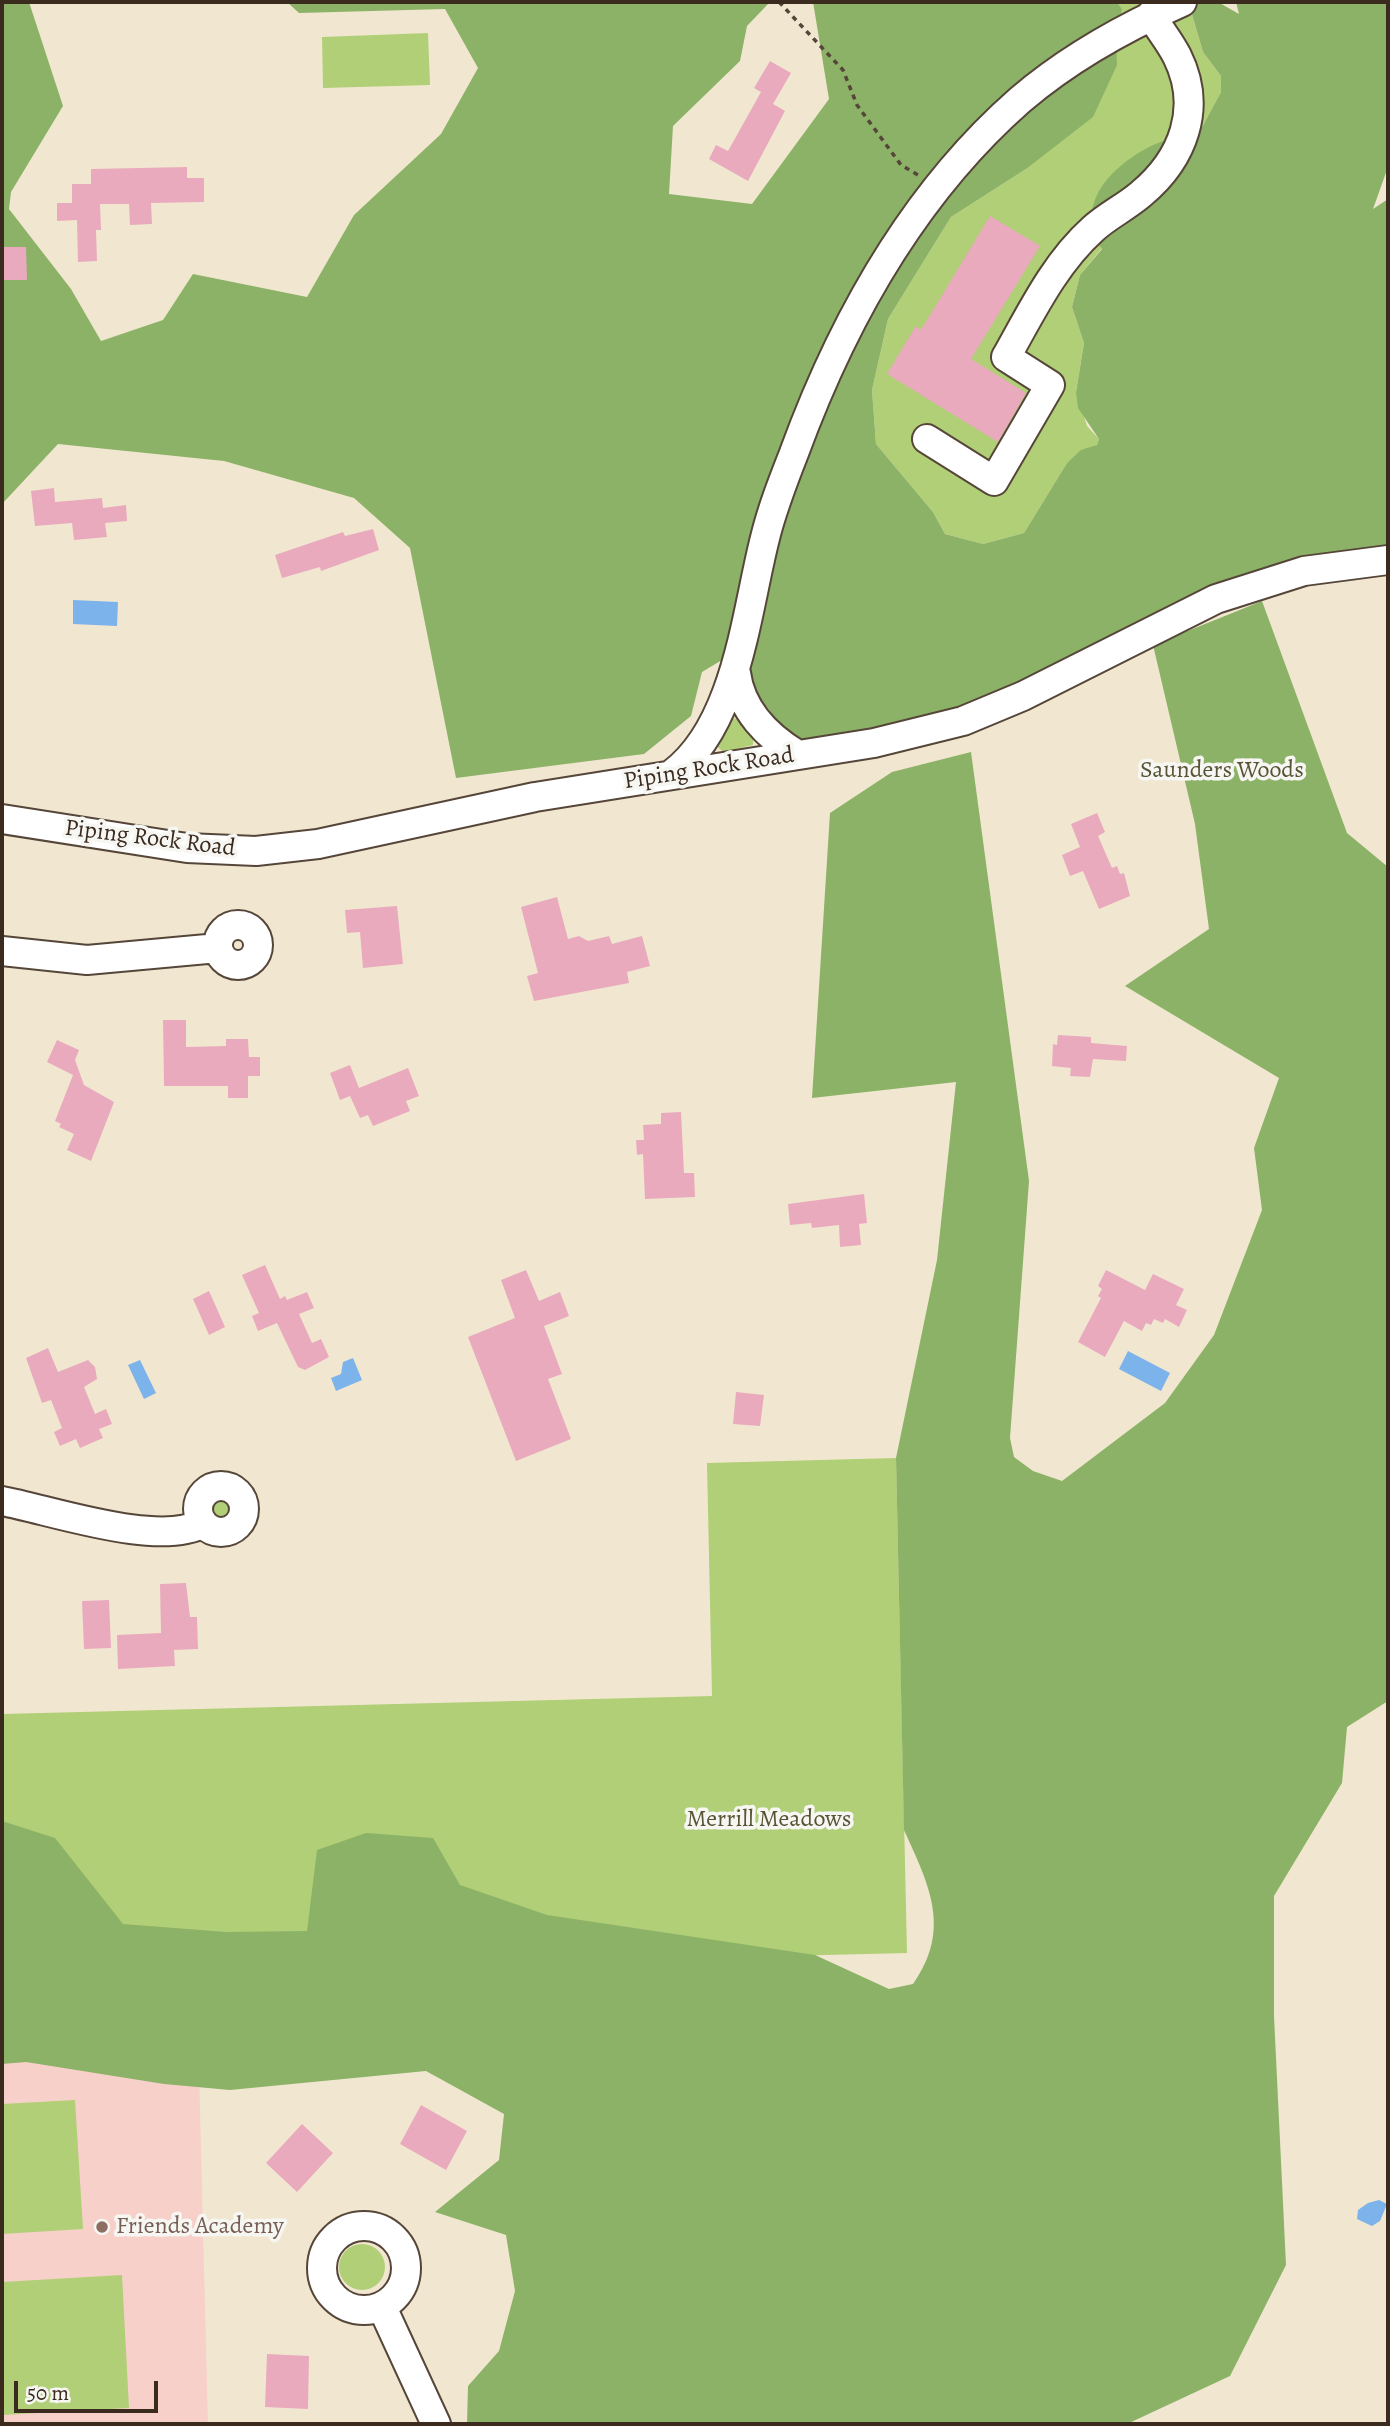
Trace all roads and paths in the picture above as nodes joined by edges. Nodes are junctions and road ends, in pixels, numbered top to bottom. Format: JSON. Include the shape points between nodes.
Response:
{"nodes":[{"id":1,"x":779,"y":2,"type":"edge"},
{"id":2,"x":1182,"y":2,"type":"edge"},
{"id":3,"x":1151,"y":15,"type":"junction"},
{"id":4,"x":926,"y":180,"type":"dead end"},
{"id":5,"x":927,"y":439,"type":"dead end"},
{"id":6,"x":1388,"y":560,"type":"edge"},
{"id":7,"x":736,"y":673,"type":"junction"},
{"id":8,"x":799,"y":755,"type":"junction"},
{"id":9,"x":671,"y":775,"type":"junction"},
{"id":10,"x":2,"y":819,"type":"edge"},
{"id":11,"x":218,"y":948,"type":"dead end"},
{"id":12,"x":2,"y":951,"type":"edge"},
{"id":13,"x":2,"y":1501,"type":"edge"},
{"id":14,"x":203,"y":1523,"type":"dead end"},
{"id":15,"x":382,"y":2307,"type":"dead end"},
{"id":16,"x":436,"y":2424,"type":"edge"}],
"edges":[{"from":1,"to":4,"type":"path","via":[[843,70],[857,105],[901,165]]},
{"from":2,"to":3,"type":"street"},
{"from":3,"to":5,"type":"street","via":[[1177,56],[1186,82],[1189,112],[1184,140],[1159,176],[1093,228],[1065,259],[1006,357],[1050,385],[994,481]]},
{"from":3,"to":7,"type":"street","via":[[1070,61],[987,131],[933,192],[872,283],[816,393],[786,473],[765,536]]},
{"from":6,"to":8,"type":"street","name":"Piping Rock Road","via":[[1304,571],[1216,598],[1023,696],[963,720],[874,743]]},
{"from":7,"to":8,"type":"street","via":[[738,689],[766,732]]},
{"from":7,"to":9,"type":"street","via":[[697,752]]},
{"from":8,"to":9,"type":"street","name":"Piping Rock Road"},
{"from":9,"to":10,"type":"street","name":"Piping Rock Road","via":[[535,797],[318,844],[256,851],[187,848]]},
{"from":11,"to":12,"type":"street","via":[[87,960]]},
{"from":13,"to":14,"type":"street","via":[[135,1529],[180,1530]]},
{"from":15,"to":16,"type":"street"}]}
